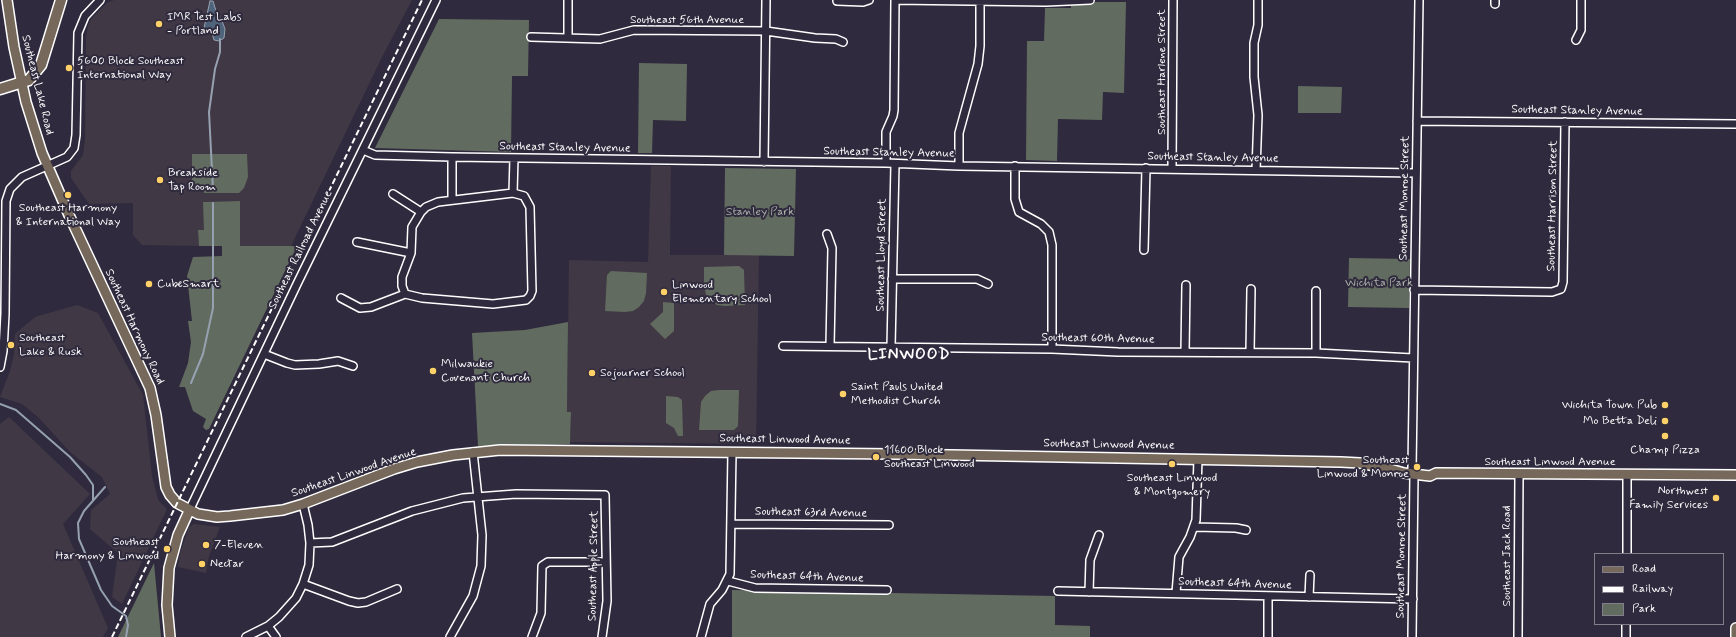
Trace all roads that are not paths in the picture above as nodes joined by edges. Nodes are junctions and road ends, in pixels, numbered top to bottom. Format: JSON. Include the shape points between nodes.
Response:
{"nodes":[{"id":1,"x":7,"y":0,"type":"edge"},
{"id":2,"x":61,"y":0,"type":"edge"},
{"id":3,"x":100,"y":0,"type":"edge"},
{"id":4,"x":436,"y":0,"type":"edge"},
{"id":5,"x":568,"y":0,"type":"edge"},
{"id":6,"x":766,"y":0,"type":"edge"},
{"id":7,"x":869,"y":0,"type":"edge"},
{"id":8,"x":895,"y":0,"type":"edge"},
{"id":9,"x":1090,"y":0,"type":"edge"},
{"id":10,"x":1173,"y":0,"type":"edge"},
{"id":11,"x":1258,"y":0,"type":"edge"},
{"id":12,"x":1419,"y":0,"type":"edge"},
{"id":13,"x":1582,"y":0,"type":"edge"},
{"id":14,"x":837,"y":1,"type":"edge"},
{"id":15,"x":980,"y":1,"type":"junction"},
{"id":16,"x":766,"y":31,"type":"junction"},
{"id":17,"x":531,"y":37,"type":"dead end"},
{"id":18,"x":568,"y":38,"type":"junction"},
{"id":19,"x":1576,"y":40,"type":"dead end"},
{"id":20,"x":843,"y":42,"type":"dead end"},
{"id":21,"x":22,"y":83,"type":"junction"},
{"id":22,"x":0,"y":89,"type":"edge"},
{"id":23,"x":1417,"y":121,"type":"junction"},
{"id":24,"x":1565,"y":122,"type":"junction"},
{"id":25,"x":1736,"y":124,"type":"edge"},
{"id":26,"x":363,"y":150,"type":"junction"},
{"id":27,"x":452,"y":157,"type":"junction"},
{"id":28,"x":514,"y":158,"type":"junction"},
{"id":29,"x":764,"y":162,"type":"junction"},
{"id":30,"x":886,"y":163,"type":"junction"},
{"id":31,"x":895,"y":164,"type":"junction"},
{"id":32,"x":47,"y":165,"type":"junction"},
{"id":33,"x":959,"y":166,"type":"junction"},
{"id":34,"x":1015,"y":166,"type":"junction"},
{"id":35,"x":1146,"y":168,"type":"junction"},
{"id":36,"x":1172,"y":169,"type":"junction"},
{"id":37,"x":1256,"y":170,"type":"junction"},
{"id":38,"x":1416,"y":173,"type":"junction"},
{"id":39,"x":513,"y":193,"type":"junction"},
{"id":40,"x":393,"y":194,"type":"dead end"},
{"id":41,"x":452,"y":200,"type":"junction"},
{"id":42,"x":420,"y":212,"type":"junction"},
{"id":43,"x":827,"y":234,"type":"dead end"},
{"id":44,"x":357,"y":242,"type":"dead end"},
{"id":45,"x":1144,"y":250,"type":"dead end"},
{"id":46,"x":411,"y":253,"type":"junction"},
{"id":47,"x":892,"y":279,"type":"junction"},
{"id":48,"x":988,"y":284,"type":"dead end"},
{"id":49,"x":1186,"y":285,"type":"dead end"},
{"id":50,"x":1251,"y":289,"type":"dead end"},
{"id":51,"x":1414,"y":290,"type":"junction"},
{"id":52,"x":1316,"y":291,"type":"dead end"},
{"id":53,"x":405,"y":294,"type":"junction"},
{"id":54,"x":342,"y":298,"type":"dead end"},
{"id":55,"x":2,"y":314,"type":"edge"},
{"id":56,"x":783,"y":346,"type":"dead end"},
{"id":57,"x":830,"y":346,"type":"junction"},
{"id":58,"x":891,"y":347,"type":"junction"},
{"id":59,"x":1052,"y":349,"type":"junction"},
{"id":60,"x":1185,"y":352,"type":"junction"},
{"id":61,"x":1250,"y":352,"type":"junction"},
{"id":62,"x":1316,"y":353,"type":"junction"},
{"id":63,"x":264,"y":354,"type":"junction"},
{"id":64,"x":1413,"y":358,"type":"junction"},
{"id":65,"x":353,"y":366,"type":"dead end"},
{"id":66,"x":0,"y":367,"type":"edge"},
{"id":67,"x":473,"y":452,"type":"junction"},
{"id":68,"x":732,"y":452,"type":"junction"},
{"id":69,"x":1198,"y":459,"type":"junction"},
{"id":70,"x":1413,"y":472,"type":"junction"},
{"id":71,"x":1519,"y":474,"type":"junction"},
{"id":72,"x":1628,"y":474,"type":"junction"},
{"id":73,"x":1736,"y":476,"type":"edge"},
{"id":74,"x":479,"y":496,"type":"junction"},
{"id":75,"x":303,"y":504,"type":"junction"},
{"id":76,"x":189,"y":511,"type":"junction"},
{"id":77,"x":732,"y":524,"type":"junction"},
{"id":78,"x":889,"y":525,"type":"dead end"},
{"id":79,"x":1195,"y":527,"type":"junction"},
{"id":80,"x":1246,"y":530,"type":"dead end"},
{"id":81,"x":1099,"y":535,"type":"dead end"},
{"id":82,"x":310,"y":544,"type":"junction"},
{"id":83,"x":1627,"y":553,"type":"edge"},
{"id":84,"x":606,"y":562,"type":"junction"},
{"id":85,"x":1310,"y":575,"type":"dead end"},
{"id":86,"x":728,"y":581,"type":"junction"},
{"id":87,"x":303,"y":584,"type":"junction"},
{"id":88,"x":397,"y":589,"type":"dead end"},
{"id":89,"x":886,"y":590,"type":"dead end"},
{"id":90,"x":1058,"y":591,"type":"dead end"},
{"id":91,"x":1089,"y":592,"type":"junction"},
{"id":92,"x":1176,"y":593,"type":"junction"},
{"id":93,"x":1268,"y":596,"type":"junction"},
{"id":94,"x":1309,"y":597,"type":"junction"},
{"id":95,"x":1413,"y":599,"type":"junction"},
{"id":96,"x":1626,"y":625,"type":"edge"},
{"id":97,"x":268,"y":626,"type":"junction"},
{"id":98,"x":1736,"y":628,"type":"edge"},
{"id":99,"x":170,"y":637,"type":"edge"},
{"id":100,"x":246,"y":637,"type":"edge"},
{"id":101,"x":276,"y":637,"type":"edge"},
{"id":102,"x":450,"y":637,"type":"edge"},
{"id":103,"x":532,"y":637,"type":"edge"},
{"id":104,"x":602,"y":637,"type":"edge"},
{"id":105,"x":701,"y":637,"type":"edge"},
{"id":106,"x":1268,"y":637,"type":"edge"},
{"id":107,"x":1412,"y":637,"type":"edge"},
{"id":108,"x":1518,"y":637,"type":"edge"},
{"id":109,"x":1626,"y":637,"type":"edge"},
{"id":110,"x":1736,"y":637,"type":"edge"}],
"edges":[{"from":1,"to":21,"type":"main road","name":"Southeast Lake Road"},
{"from":2,"to":21,"type":"highway","via":[[42,65],[31,79]]},
{"from":3,"to":32,"type":"street","via":[[85,16],[78,34],[75,146],[67,156]]},
{"from":4,"to":26,"type":"street","name":"Southeast Railroad Avenue"},
{"from":5,"to":18,"type":"street"},
{"from":6,"to":16,"type":"street"},
{"from":7,"to":14,"type":"street"},
{"from":8,"to":15,"type":"street"},
{"from":8,"to":30,"type":"street","via":[[894,110],[886,132]]},
{"from":9,"to":15,"type":"street"},
{"from":10,"to":36,"type":"street","name":"Southeast Harlene Street"},
{"from":11,"to":37,"type":"street","via":[[1258,25],[1254,43],[1258,115]]},
{"from":12,"to":23,"type":"street","name":"Southeast Monroe Street"},
{"from":13,"to":19,"type":"street","via":[[1581,30]]},
{"from":15,"to":33,"type":"street","via":[[978,64],[959,133]]},
{"from":16,"to":18,"type":"street","name":"Southeast 56th Avenue","via":[[634,30],[604,39]]},
{"from":16,"to":20,"type":"street","name":"Southeast 56th Avenue"},
{"from":16,"to":29,"type":"street"},
{"from":17,"to":18,"type":"street","name":"Southeast 56th Avenue"},
{"from":21,"to":22,"type":"highway"},
{"from":21,"to":32,"type":"main road","name":"Southeast Lake Road","via":[[33,127]]},
{"from":23,"to":24,"type":"street","name":"Southeast Stanley Avenue"},
{"from":23,"to":38,"type":"street","name":"Southeast Monroe Street"},
{"from":24,"to":25,"type":"street","name":"Southeast Stanley Avenue"},
{"from":24,"to":51,"type":"street","name":"Southeast Harrison Street","via":[[1561,289],[1552,292]]},
{"from":26,"to":27,"type":"street","name":"Southeast Stanley Avenue","via":[[375,155]]},
{"from":26,"to":63,"type":"street","name":"Southeast Railroad Avenue"},
{"from":27,"to":28,"type":"street","name":"Southeast Stanley Avenue"},
{"from":27,"to":41,"type":"street"},
{"from":28,"to":29,"type":"street","name":"Southeast Stanley Avenue"},
{"from":28,"to":39,"type":"street"},
{"from":29,"to":30,"type":"street","name":"Southeast Stanley Avenue"},
{"from":30,"to":31,"type":"street","name":"Southeast Stanley Avenue"},
{"from":31,"to":33,"type":"street","name":"Southeast Stanley Avenue"},
{"from":31,"to":47,"type":"street","name":"Southeast Lloyd Street"},
{"from":32,"to":55,"type":"street","via":[[17,180],[10,189],[6,201]]},
{"from":32,"to":76,"type":"main road","name":"Southeast Harmony Road","via":[[150,388],[166,487],[174,501]]},
{"from":33,"to":34,"type":"street","name":"Southeast Stanley Avenue"},
{"from":34,"to":35,"type":"street","name":"Southeast Stanley Avenue"},
{"from":34,"to":59,"type":"street","via":[[1015,199],[1019,212],[1041,224],[1049,232],[1052,245]]},
{"from":35,"to":36,"type":"street","name":"Southeast Stanley Avenue"},
{"from":35,"to":45,"type":"street"},
{"from":36,"to":37,"type":"street","name":"Southeast Stanley Avenue"},
{"from":37,"to":38,"type":"street","name":"Southeast Stanley Avenue"},
{"from":38,"to":51,"type":"street","name":"Southeast Monroe Street"},
{"from":39,"to":41,"type":"street"},
{"from":39,"to":53,"type":"street","via":[[524,196],[530,206],[532,291],[526,300],[492,304],[422,298]]},
{"from":40,"to":42,"type":"street"},
{"from":41,"to":42,"type":"street","via":[[433,204]]},
{"from":42,"to":46,"type":"street","via":[[412,227]]},
{"from":43,"to":57,"type":"street","via":[[832,248]]},
{"from":44,"to":46,"type":"street"},
{"from":46,"to":53,"type":"street","via":[[402,277]]},
{"from":47,"to":48,"type":"street","via":[[977,279]]},
{"from":47,"to":58,"type":"street","name":"Southeast Lloyd Street"},
{"from":49,"to":60,"type":"street"},
{"from":50,"to":61,"type":"street"},
{"from":51,"to":64,"type":"street","name":"Southeast Monroe Street"},
{"from":52,"to":62,"type":"street"},
{"from":53,"to":54,"type":"street","via":[[371,307],[360,308]]},
{"from":55,"to":66,"type":"street","via":[[3,351]]},
{"from":56,"to":57,"type":"street","name":"Southeast 60th Avenue"},
{"from":57,"to":58,"type":"street","name":"Southeast 60th Avenue"},
{"from":58,"to":59,"type":"street","name":"Southeast 60th Avenue"},
{"from":59,"to":60,"type":"street","name":"Southeast 60th Avenue"},
{"from":60,"to":61,"type":"street","name":"Southeast 60th Avenue"},
{"from":61,"to":62,"type":"street","name":"Southeast 60th Avenue"},
{"from":62,"to":64,"type":"street","name":"Southeast 60th Avenue"},
{"from":63,"to":65,"type":"street","via":[[287,363],[319,364],[338,361]]},
{"from":63,"to":76,"type":"street","name":"Southeast Railroad Avenue"},
{"from":64,"to":70,"type":"street","name":"Southeast Monroe Street"},
{"from":67,"to":68,"type":"main road","name":"Southeast Linwood Avenue"},
{"from":67,"to":74,"type":"street"},
{"from":67,"to":75,"type":"main road","name":"Southeast Linwood Avenue","via":[[435,458],[394,469]]},
{"from":68,"to":69,"type":"main road","name":"Southeast Linwood Avenue"},
{"from":68,"to":77,"type":"street"},
{"from":69,"to":70,"type":"main road","name":"Southeast Linwood Avenue","via":[[1359,463],[1394,471]]},
{"from":69,"to":79,"type":"street"},
{"from":70,"to":71,"type":"main road","name":"Southeast Linwood Avenue","via":[[1430,476],[1436,473]]},
{"from":70,"to":95,"type":"street","name":"Southeast Monroe Street"},
{"from":71,"to":72,"type":"main road","name":"Southeast Linwood Avenue"},
{"from":71,"to":108,"type":"street","name":"Southeast Jack Road"},
{"from":72,"to":73,"type":"main road","name":"Southeast Linwood Avenue"},
{"from":72,"to":83,"type":"street"},
{"from":74,"to":82,"type":"street","via":[[434,504],[396,516],[332,542]]},
{"from":74,"to":84,"type":"street","name":"Southeast Apple Street","via":[[605,495]]},
{"from":74,"to":102,"type":"street","via":[[481,566],[473,596]]},
{"from":75,"to":76,"type":"main road","name":"Southeast Linwood Avenue","via":[[283,510],[230,516],[210,516]]},
{"from":75,"to":82,"type":"street"},
{"from":76,"to":99,"type":"main road","via":[[173,549],[169,568],[167,590]]},
{"from":77,"to":78,"type":"street","name":"Southeast 63rd Avenue"},
{"from":77,"to":86,"type":"street","via":[[732,565]]},
{"from":79,"to":80,"type":"street"},
{"from":79,"to":92,"type":"street","via":[[1180,557]]},
{"from":81,"to":91,"type":"street","via":[[1090,560]]},
{"from":82,"to":87,"type":"street","via":[[309,565]]},
{"from":84,"to":103,"type":"street","via":[[548,562],[542,566],[541,613]]},
{"from":84,"to":104,"type":"street","name":"Southeast Apple Street","via":[[607,601]]},
{"from":85,"to":94,"type":"street"},
{"from":86,"to":89,"type":"street","name":"Southeast 64th Avenue","via":[[755,588]]},
{"from":86,"to":105,"type":"street","via":[[710,604]]},
{"from":87,"to":88,"type":"street","via":[[358,602],[366,602]]},
{"from":87,"to":97,"type":"street","via":[[289,607]]},
{"from":90,"to":91,"type":"street","name":"Southeast 64th Avenue"},
{"from":91,"to":92,"type":"street","name":"Southeast 64th Avenue"},
{"from":92,"to":93,"type":"street","name":"Southeast 64th Avenue"},
{"from":93,"to":94,"type":"street","name":"Southeast 64th Avenue"},
{"from":93,"to":106,"type":"street"},
{"from":94,"to":95,"type":"street","name":"Southeast 64th Avenue"},
{"from":95,"to":107,"type":"street","name":"Southeast Monroe Street"},
{"from":96,"to":109,"type":"street"},
{"from":97,"to":100,"type":"street"},
{"from":97,"to":101,"type":"street"},
{"from":98,"to":110,"type":"main road"}]}
